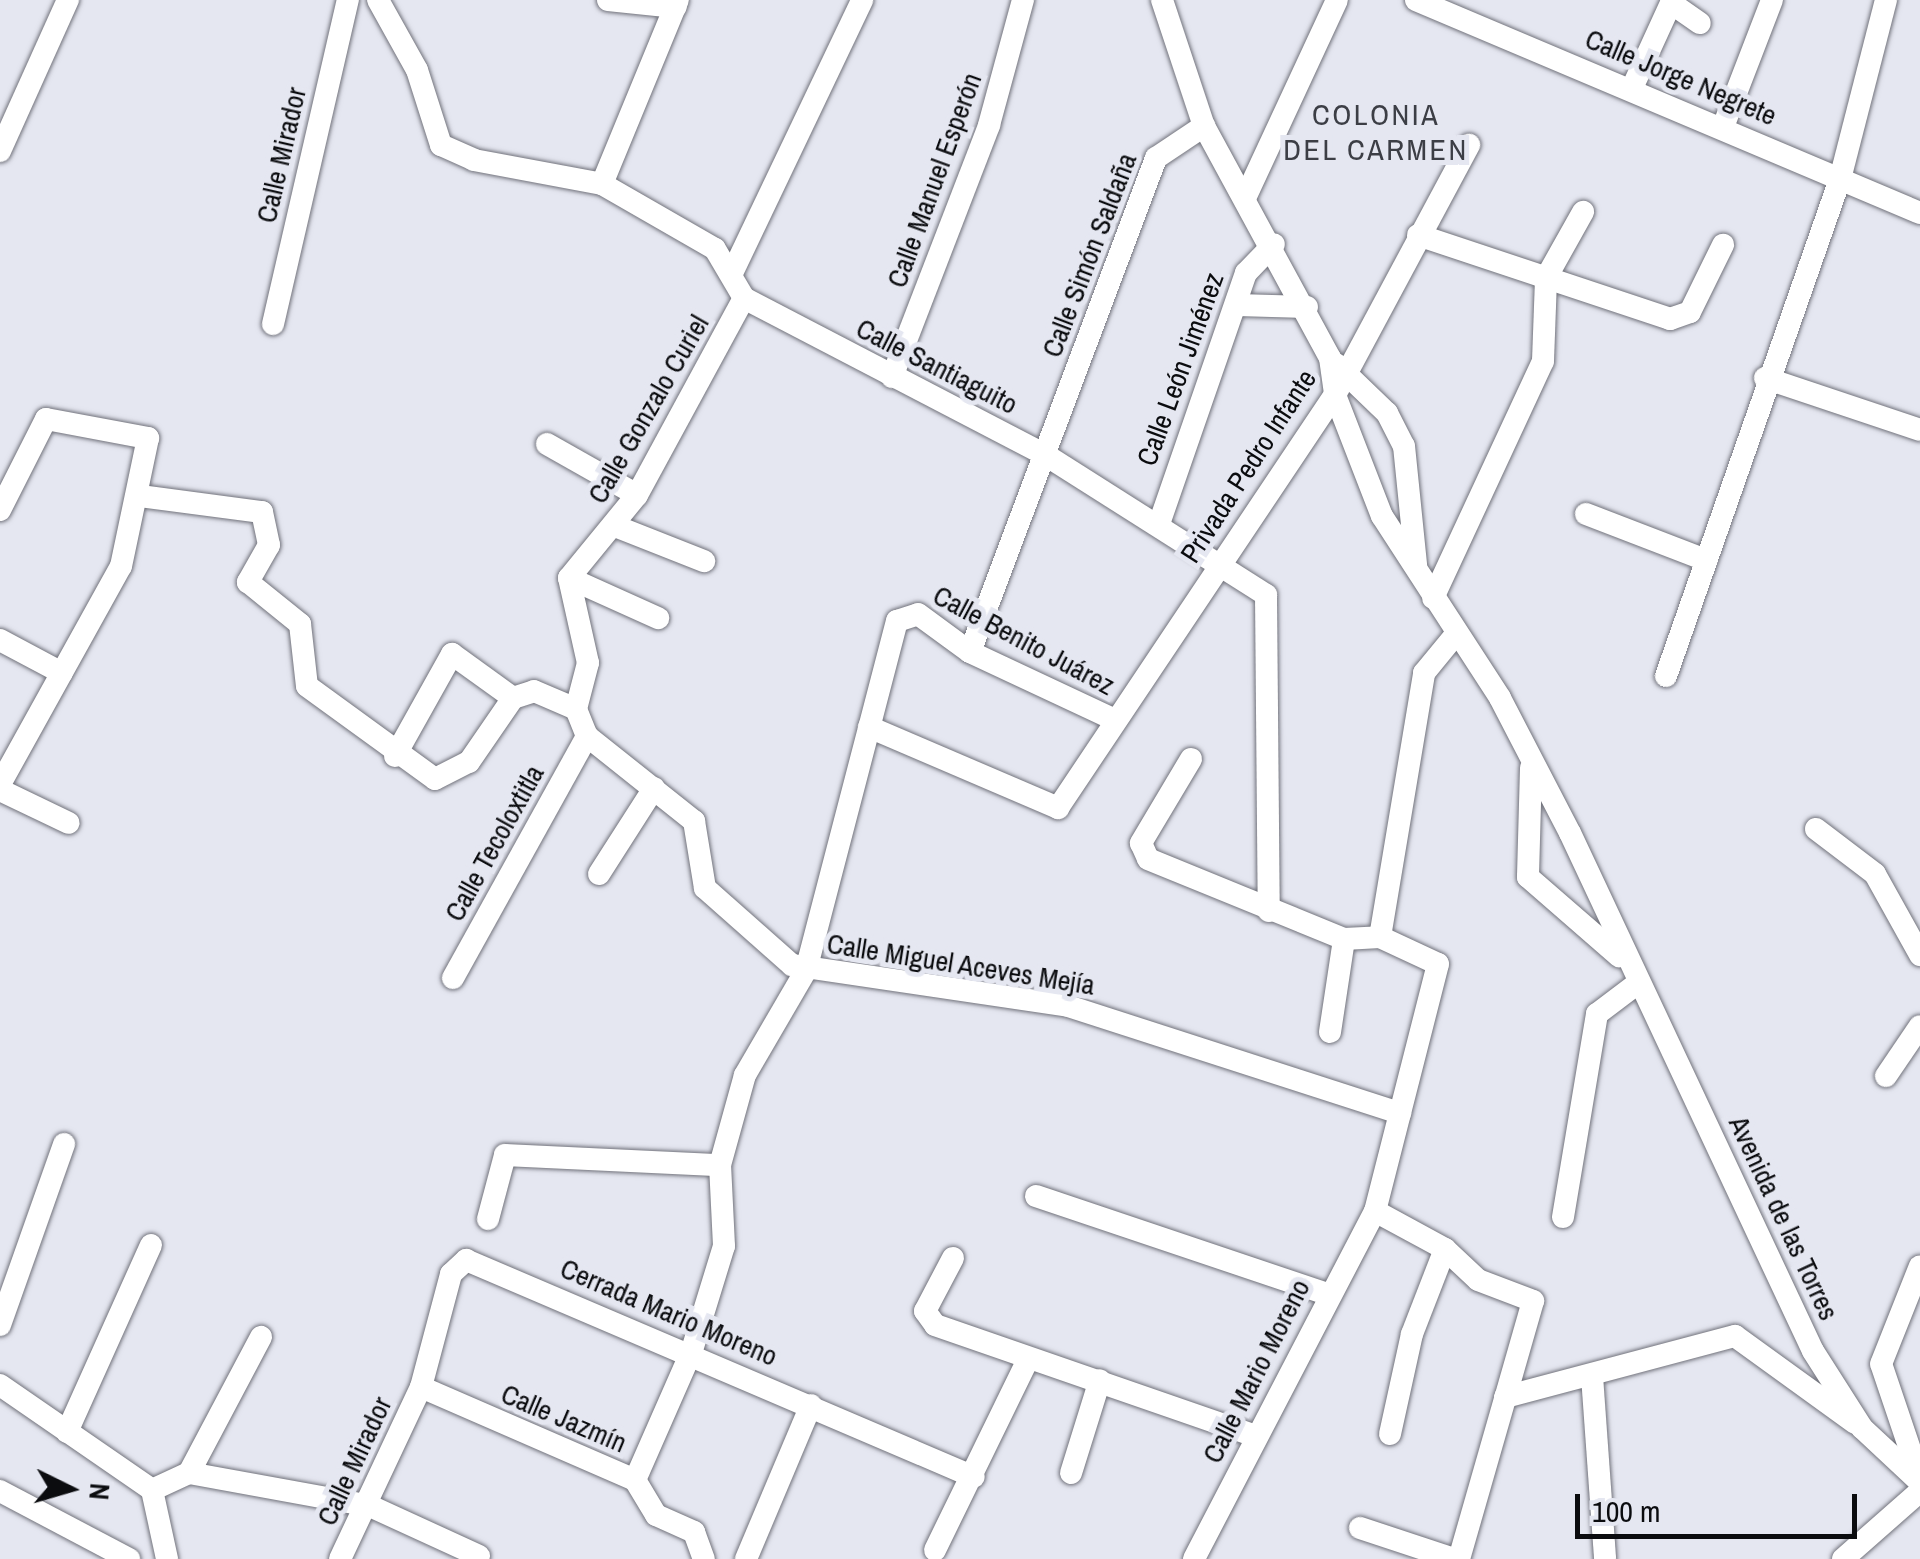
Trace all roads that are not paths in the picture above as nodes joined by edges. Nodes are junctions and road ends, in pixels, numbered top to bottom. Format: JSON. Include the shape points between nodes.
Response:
{"nodes":[{"id":1,"x":68,"y":0,"type":"edge"},
{"id":2,"x":348,"y":0,"type":"edge"},
{"id":3,"x":378,"y":0,"type":"edge"},
{"id":4,"x":608,"y":0,"type":"edge"},
{"id":5,"x":862,"y":0,"type":"edge"},
{"id":6,"x":1023,"y":0,"type":"edge"},
{"id":7,"x":1162,"y":0,"type":"edge"},
{"id":8,"x":1337,"y":0,"type":"edge"},
{"id":9,"x":1416,"y":0,"type":"edge"},
{"id":10,"x":1772,"y":0,"type":"edge"},
{"id":11,"x":1886,"y":0,"type":"edge"},
{"id":12,"x":677,"y":4,"type":"edge"},
{"id":13,"x":1474,"y":11,"type":"edge"},
{"id":14,"x":1700,"y":23,"type":"dead end"},
{"id":15,"x":1633,"y":86,"type":"junction"},
{"id":16,"x":10,"y":101,"type":"edge"},
{"id":17,"x":1204,"y":126,"type":"junction"},
{"id":18,"x":1723,"y":127,"type":"junction"},
{"id":19,"x":1469,"y":145,"type":"dead end"},
{"id":20,"x":0,"y":151,"type":"edge"},
{"id":21,"x":1840,"y":179,"type":"junction"},
{"id":22,"x":602,"y":184,"type":"junction"},
{"id":23,"x":1246,"y":196,"type":"junction"},
{"id":24,"x":1583,"y":212,"type":"dead end"},
{"id":25,"x":1920,"y":213,"type":"edge"},
{"id":26,"x":1418,"y":235,"type":"junction"},
{"id":27,"x":1274,"y":244,"type":"junction"},
{"id":28,"x":1723,"y":245,"type":"dead end"},
{"id":29,"x":732,"y":271,"type":"junction"},
{"id":30,"x":1546,"y":278,"type":"junction"},
{"id":31,"x":744,"y":298,"type":"junction"},
{"id":32,"x":1237,"y":305,"type":"junction"},
{"id":33,"x":1307,"y":307,"type":"junction"},
{"id":34,"x":273,"y":324,"type":"dead end"},
{"id":35,"x":1337,"y":364,"type":"junction"},
{"id":36,"x":892,"y":377,"type":"junction"},
{"id":37,"x":1765,"y":378,"type":"junction"},
{"id":38,"x":1335,"y":395,"type":"junction"},
{"id":39,"x":1920,"y":430,"type":"edge"},
{"id":40,"x":546,"y":444,"type":"dead end"},
{"id":41,"x":1044,"y":454,"type":"junction"},
{"id":42,"x":637,"y":495,"type":"junction"},
{"id":43,"x":140,"y":496,"type":"junction"},
{"id":44,"x":0,"y":510,"type":"edge"},
{"id":45,"x":1586,"y":514,"type":"dead end"},
{"id":46,"x":1159,"y":524,"type":"junction"},
{"id":47,"x":616,"y":526,"type":"junction"},
{"id":48,"x":1706,"y":560,"type":"junction"},
{"id":49,"x":704,"y":561,"type":"dead end"},
{"id":50,"x":1222,"y":562,"type":"junction"},
{"id":51,"x":1416,"y":566,"type":"junction"},
{"id":52,"x":569,"y":578,"type":"junction"},
{"id":53,"x":1433,"y":598,"type":"junction"},
{"id":54,"x":658,"y":618,"type":"dead end"},
{"id":55,"x":1456,"y":634,"type":"junction"},
{"id":56,"x":0,"y":640,"type":"edge"},
{"id":57,"x":970,"y":652,"type":"junction"},
{"id":58,"x":62,"y":672,"type":"junction"},
{"id":59,"x":1666,"y":676,"type":"dead end"},
{"id":60,"x":513,"y":698,"type":"junction"},
{"id":61,"x":576,"y":709,"type":"junction"},
{"id":62,"x":1115,"y":720,"type":"junction"},
{"id":63,"x":870,"y":728,"type":"junction"},
{"id":64,"x":587,"y":736,"type":"junction"},
{"id":65,"x":396,"y":756,"type":"junction"},
{"id":66,"x":1192,"y":759,"type":"dead end"},
{"id":67,"x":1531,"y":768,"type":"junction"},
{"id":68,"x":0,"y":787,"type":"edge"},
{"id":69,"x":654,"y":788,"type":"junction"},
{"id":70,"x":69,"y":823,"type":"dead end"},
{"id":71,"x":1816,"y":829,"type":"dead end"},
{"id":72,"x":599,"y":874,"type":"dead end"},
{"id":73,"x":1269,"y":911,"type":"junction"},
{"id":74,"x":1380,"y":937,"type":"junction"},
{"id":75,"x":1344,"y":939,"type":"junction"},
{"id":76,"x":1920,"y":956,"type":"edge"},
{"id":77,"x":1622,"y":958,"type":"junction"},
{"id":78,"x":806,"y":970,"type":"junction"},
{"id":79,"x":453,"y":978,"type":"dead end"},
{"id":80,"x":1638,"y":983,"type":"junction"},
{"id":81,"x":1920,"y":1026,"type":"edge"},
{"id":82,"x":1330,"y":1032,"type":"dead end"},
{"id":83,"x":1886,"y":1076,"type":"dead end"},
{"id":84,"x":1400,"y":1112,"type":"junction"},
{"id":85,"x":64,"y":1144,"type":"dead end"},
{"id":86,"x":720,"y":1166,"type":"junction"},
{"id":87,"x":1036,"y":1196,"type":"dead end"},
{"id":88,"x":1375,"y":1212,"type":"junction"},
{"id":89,"x":1562,"y":1216,"type":"dead end"},
{"id":90,"x":488,"y":1219,"type":"dead end"},
{"id":91,"x":151,"y":1244,"type":"dead end"},
{"id":92,"x":1445,"y":1249,"type":"junction"},
{"id":93,"x":952,"y":1258,"type":"dead end"},
{"id":94,"x":1920,"y":1266,"type":"edge"},
{"id":95,"x":1328,"y":1294,"type":"junction"},
{"id":96,"x":0,"y":1325,"type":"edge"},
{"id":97,"x":261,"y":1338,"type":"dead end"},
{"id":98,"x":692,"y":1350,"type":"junction"},
{"id":99,"x":1028,"y":1360,"type":"junction"},
{"id":100,"x":1592,"y":1376,"type":"junction"},
{"id":101,"x":1100,"y":1380,"type":"junction"},
{"id":102,"x":0,"y":1385,"type":"edge"},
{"id":103,"x":421,"y":1387,"type":"junction"},
{"id":104,"x":1506,"y":1397,"type":"junction"},
{"id":105,"x":811,"y":1405,"type":"junction"},
{"id":106,"x":1862,"y":1428,"type":"junction"},
{"id":107,"x":68,"y":1432,"type":"junction"},
{"id":108,"x":1390,"y":1434,"type":"dead end"},
{"id":109,"x":1256,"y":1436,"type":"junction"},
{"id":110,"x":189,"y":1472,"type":"junction"},
{"id":111,"x":1071,"y":1473,"type":"dead end"},
{"id":112,"x":974,"y":1477,"type":"junction"},
{"id":113,"x":1920,"y":1479,"type":"edge"},
{"id":114,"x":635,"y":1480,"type":"junction"},
{"id":115,"x":152,"y":1490,"type":"junction"},
{"id":116,"x":1920,"y":1491,"type":"edge"},
{"id":117,"x":0,"y":1492,"type":"edge"},
{"id":118,"x":370,"y":1506,"type":"junction"},
{"id":119,"x":1360,"y":1528,"type":"dead end"},
{"id":120,"x":934,"y":1550,"type":"dead end"},
{"id":121,"x":479,"y":1556,"type":"dead end"},
{"id":122,"x":129,"y":1559,"type":"edge"},
{"id":123,"x":167,"y":1559,"type":"edge"},
{"id":124,"x":340,"y":1559,"type":"edge"},
{"id":125,"x":704,"y":1559,"type":"edge"},
{"id":126,"x":746,"y":1559,"type":"edge"},
{"id":127,"x":1194,"y":1559,"type":"edge"},
{"id":128,"x":1456,"y":1559,"type":"edge"},
{"id":129,"x":1606,"y":1559,"type":"edge"},
{"id":130,"x":1843,"y":1559,"type":"edge"}],
"edges":[{"from":1,"to":16,"type":"street"},
{"from":2,"to":34,"type":"street","name":"Calle Mirador"},
{"from":3,"to":22,"type":"street","via":[[409,53],[441,145],[474,160]]},
{"from":4,"to":12,"type":"street"},
{"from":5,"to":29,"type":"street"},
{"from":6,"to":36,"type":"street","name":"Calle Manuel Esperón","via":[[989,125]]},
{"from":7,"to":17,"type":"street","name":"Avenida de las Torres"},
{"from":8,"to":23,"type":"street"},
{"from":9,"to":13,"type":"street","name":"Calle Jorge Negrete"},
{"from":10,"to":18,"type":"street"},
{"from":11,"to":21,"type":"street"},
{"from":12,"to":22,"type":"street"},
{"from":13,"to":15,"type":"street","name":"Calle Jorge Negrete"},
{"from":14,"to":15,"type":"street","via":[[1671,3]]},
{"from":15,"to":18,"type":"street","name":"Calle Jorge Negrete"},
{"from":16,"to":20,"type":"street"},
{"from":17,"to":23,"type":"street","name":"Avenida de las Torres"},
{"from":17,"to":41,"type":"street","name":"Calle Simón Saldaña","via":[[1156,158]]},
{"from":18,"to":21,"type":"street","name":"Calle Jorge Negrete"},
{"from":19,"to":26,"type":"street","name":"Privada Pedro Infante"},
{"from":21,"to":25,"type":"street","name":"Calle Jorge Negrete"},
{"from":21,"to":37,"type":"street"},
{"from":22,"to":29,"type":"street","via":[[706,243]]},
{"from":23,"to":27,"type":"street","name":"Avenida de las Torres"},
{"from":24,"to":30,"type":"street"},
{"from":26,"to":30,"type":"street"},
{"from":26,"to":35,"type":"street","name":"Privada Pedro Infante"},
{"from":27,"to":32,"type":"street","name":"Calle León Jiménez","via":[[1246,273]]},
{"from":27,"to":33,"type":"street","name":"Avenida de las Torres"},
{"from":28,"to":30,"type":"street","via":[[1680,318]]},
{"from":29,"to":31,"type":"street"},
{"from":30,"to":53,"type":"street","via":[[1542,361]]},
{"from":31,"to":36,"type":"street","name":"Calle Santiaguito"},
{"from":31,"to":42,"type":"street","name":"Calle Gonzalo Curiel"},
{"from":32,"to":33,"type":"street"},
{"from":32,"to":46,"type":"street","name":"Calle León Jiménez"},
{"from":33,"to":35,"type":"street","name":"Avenida de las Torres"},
{"from":35,"to":38,"type":"street","name":"Privada Pedro Infante"},
{"from":35,"to":51,"type":"street","name":"Avenida de las Torres","via":[[1387,414],[1404,446]]},
{"from":36,"to":41,"type":"street","name":"Calle Santiaguito"},
{"from":37,"to":39,"type":"street"},
{"from":37,"to":48,"type":"street"},
{"from":38,"to":50,"type":"street","name":"Privada Pedro Infante"},
{"from":38,"to":51,"type":"street","name":"Avenida de las Torres","via":[[1382,516]]},
{"from":40,"to":42,"type":"street"},
{"from":41,"to":46,"type":"street","name":"Calle Santiaguito"},
{"from":41,"to":57,"type":"street","name":"Calle Simón Saldaña"},
{"from":42,"to":47,"type":"street","name":"Calle Gonzalo Curiel"},
{"from":43,"to":44,"type":"street","via":[[148,438],[46,420]]},
{"from":43,"to":58,"type":"street","via":[[121,566]]},
{"from":43,"to":65,"type":"street","via":[[262,512],[269,545],[248,582],[294,615],[314,697]]},
{"from":45,"to":48,"type":"street"},
{"from":46,"to":50,"type":"street","name":"Calle Santiaguito"},
{"from":47,"to":49,"type":"street"},
{"from":47,"to":52,"type":"street","name":"Calle Gonzalo Curiel"},
{"from":48,"to":59,"type":"street"},
{"from":50,"to":62,"type":"street","name":"Privada Pedro Infante"},
{"from":50,"to":73,"type":"street","name":"Calle Santiaguito","via":[[1272,609]]},
{"from":51,"to":53,"type":"street","name":"Avenida de las Torres"},
{"from":52,"to":54,"type":"street"},
{"from":52,"to":61,"type":"street","via":[[588,663]]},
{"from":53,"to":55,"type":"street","name":"Avenida de las Torres"},
{"from":55,"to":67,"type":"street","name":"Avenida de las Torres"},
{"from":55,"to":74,"type":"street","via":[[1424,673]]},
{"from":56,"to":58,"type":"street"},
{"from":57,"to":62,"type":"street","name":"Calle Benito Juárez"},
{"from":57,"to":63,"type":"street","name":"Calle Benito Juárez","via":[[906,614],[889,636]]},
{"from":58,"to":68,"type":"street"},
{"from":60,"to":61,"type":"street","via":[[534,691]]},
{"from":60,"to":65,"type":"street","via":[[454,777],[435,779]]},
{"from":60,"to":65,"type":"street","via":[[452,654]]},
{"from":61,"to":64,"type":"street"},
{"from":62,"to":63,"type":"street","name":"Privada Pedro Infante","via":[[1058,808]]},
{"from":63,"to":78,"type":"street"},
{"from":64,"to":69,"type":"street","name":"Calle Miguel Aceves Mejía"},
{"from":64,"to":79,"type":"street","name":"Calle Tecoloxtitla"},
{"from":66,"to":73,"type":"street","via":[[1141,853]]},
{"from":67,"to":77,"type":"street","name":"Avenida de las Torres"},
{"from":67,"to":77,"type":"street","name":"Avenida de las Torres","via":[[1528,878]]},
{"from":68,"to":70,"type":"street"},
{"from":69,"to":72,"type":"street"},
{"from":69,"to":78,"type":"street","name":"Calle Miguel Aceves Mejía","via":[[694,822],[705,888]]},
{"from":71,"to":76,"type":"street","via":[[1875,874]]},
{"from":73,"to":75,"type":"street"},
{"from":74,"to":75,"type":"street"},
{"from":74,"to":84,"type":"street","name":"Calle Mario Moreno","via":[[1438,964]]},
{"from":75,"to":82,"type":"street"},
{"from":77,"to":80,"type":"street","name":"Avenida de las Torres"},
{"from":78,"to":84,"type":"street","name":"Calle Miguel Aceves Mejía","via":[[1068,1006]]},
{"from":78,"to":86,"type":"street","via":[[745,1074]]},
{"from":80,"to":89,"type":"street","via":[[1598,1014]]},
{"from":80,"to":106,"type":"street","name":"Avenida de las Torres","via":[[1813,1350]]},
{"from":81,"to":83,"type":"street"},
{"from":84,"to":88,"type":"street","name":"Calle Mario Moreno"},
{"from":85,"to":96,"type":"street"},
{"from":86,"to":90,"type":"street","via":[[505,1155]]},
{"from":86,"to":98,"type":"street","via":[[724,1246]]},
{"from":87,"to":95,"type":"street","via":[[1120,1230]]},
{"from":88,"to":92,"type":"street"},
{"from":88,"to":95,"type":"street","name":"Calle Mario Moreno"},
{"from":91,"to":107,"type":"street"},
{"from":92,"to":104,"type":"street","via":[[1478,1280],[1532,1301]]},
{"from":92,"to":108,"type":"street","via":[[1412,1334]]},
{"from":93,"to":99,"type":"street","via":[[927,1320]]},
{"from":94,"to":113,"type":"street","via":[[1881,1364]]},
{"from":95,"to":109,"type":"street","name":"Calle Mario Moreno"},
{"from":97,"to":110,"type":"street"},
{"from":98,"to":103,"type":"street","name":"Cerrada Mario Moreno","via":[[466,1260],[446,1286]]},
{"from":98,"to":105,"type":"street","name":"Cerrada Mario Moreno"},
{"from":98,"to":114,"type":"street"},
{"from":99,"to":101,"type":"street"},
{"from":99,"to":112,"type":"street"},
{"from":100,"to":104,"type":"street"},
{"from":100,"to":106,"type":"street","via":[[1735,1336]]},
{"from":100,"to":129,"type":"street"},
{"from":101,"to":109,"type":"street"},
{"from":101,"to":111,"type":"street"},
{"from":102,"to":107,"type":"street"},
{"from":103,"to":114,"type":"street","name":"Calle Jazmín"},
{"from":103,"to":118,"type":"street","name":"Calle Mirador"},
{"from":104,"to":128,"type":"street"},
{"from":105,"to":112,"type":"street","name":"Cerrada Mario Moreno"},
{"from":105,"to":126,"type":"street"},
{"from":106,"to":113,"type":"street","name":"Avenida de las Torres"},
{"from":107,"to":115,"type":"street"},
{"from":109,"to":127,"type":"street","name":"Calle Mario Moreno"},
{"from":110,"to":115,"type":"street"},
{"from":110,"to":118,"type":"street"},
{"from":112,"to":120,"type":"street"},
{"from":114,"to":125,"type":"street","name":"Calle Jazmín","via":[[656,1515],[694,1532]]},
{"from":115,"to":123,"type":"street"},
{"from":116,"to":130,"type":"street"},
{"from":117,"to":122,"type":"street"},
{"from":118,"to":121,"type":"street"},
{"from":118,"to":124,"type":"street","name":"Calle Mirador"},
{"from":119,"to":128,"type":"street"}]}
